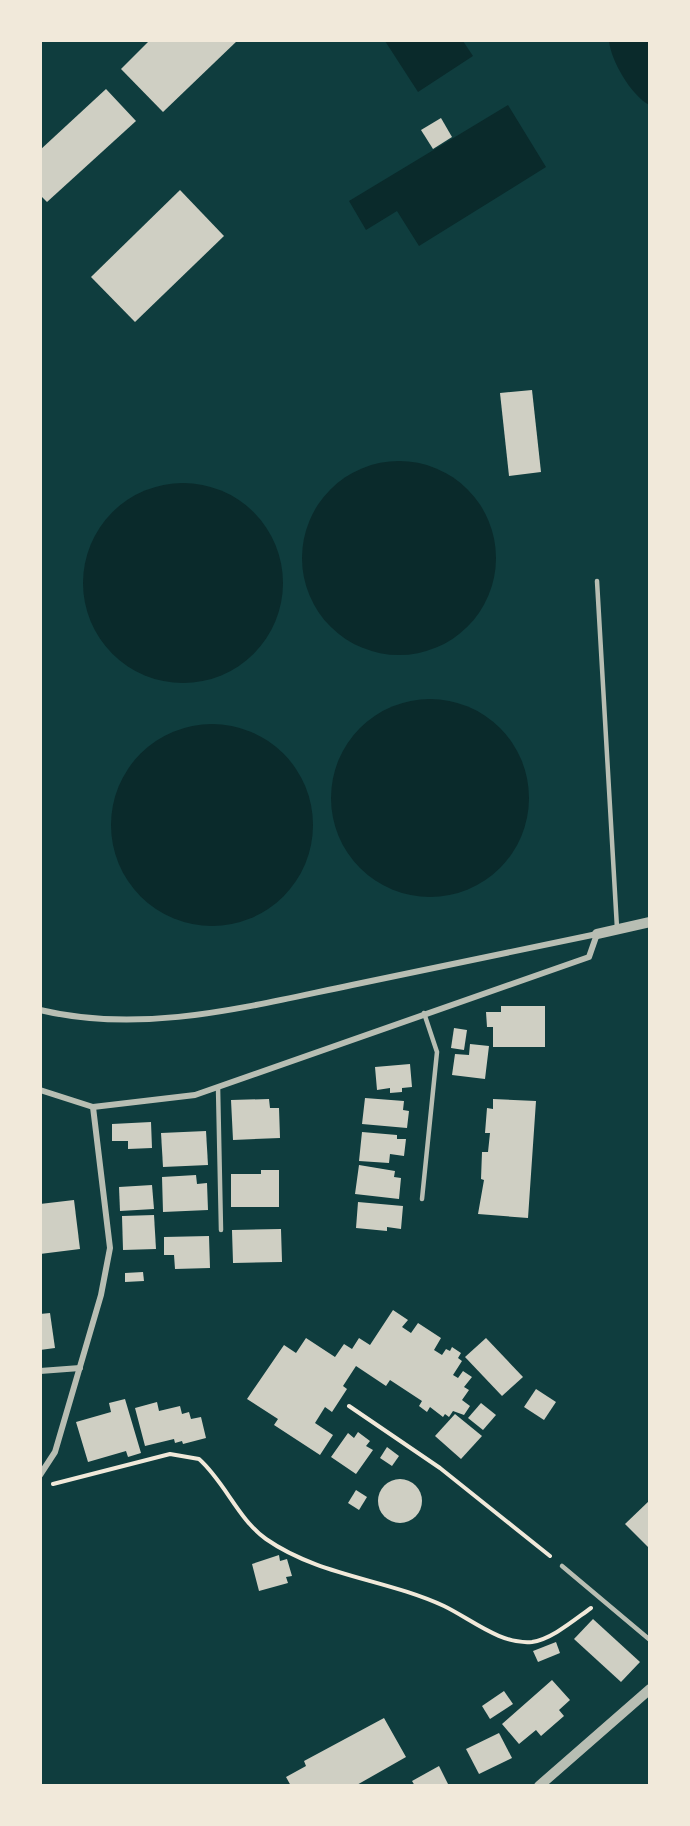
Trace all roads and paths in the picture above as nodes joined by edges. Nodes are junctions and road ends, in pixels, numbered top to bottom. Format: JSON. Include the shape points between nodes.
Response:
{"nodes":[{"id":1,"x":597,"y":581,"type":"dead end"},
{"id":2,"x":650,"y":922,"type":"edge"},
{"id":3,"x":617,"y":931,"type":"junction"},
{"id":4,"x":597,"y":934,"type":"junction"},
{"id":5,"x":40,"y":1010,"type":"edge"},
{"id":6,"x":424,"y":1013,"type":"junction"},
{"id":7,"x":218,"y":1087,"type":"junction"},
{"id":8,"x":40,"y":1090,"type":"edge"},
{"id":9,"x":93,"y":1107,"type":"junction"},
{"id":10,"x":422,"y":1199,"type":"dead end"},
{"id":11,"x":221,"y":1230,"type":"dead end"},
{"id":12,"x":80,"y":1368,"type":"junction"},
{"id":13,"x":40,"y":1371,"type":"edge"},
{"id":14,"x":349,"y":1406,"type":"dead end"},
{"id":15,"x":40,"y":1474,"type":"edge"},
{"id":16,"x":48,"y":1484,"type":"dead end"},
{"id":17,"x":562,"y":1566,"type":"joint"},
{"id":18,"x":602,"y":1600,"type":"junction"},
{"id":19,"x":650,"y":1640,"type":"edge"},
{"id":20,"x":650,"y":1689,"type":"edge"},
{"id":21,"x":539,"y":1785,"type":"edge"}],
"edges":[{"from":1,"to":3,"type":"lane"},
{"from":2,"to":3,"type":"street"},
{"from":3,"to":4,"type":"street"},
{"from":4,"to":5,"type":"street","via":[[225,1012],[139,1020]]},
{"from":4,"to":6,"type":"street","via":[[589,957]]},
{"from":6,"to":7,"type":"street"},
{"from":6,"to":10,"type":"lane","via":[[437,1052]]},
{"from":7,"to":9,"type":"street","via":[[195,1095]]},
{"from":7,"to":11,"type":"lane"},
{"from":8,"to":9,"type":"street"},
{"from":9,"to":12,"type":"street","via":[[110,1248]]},
{"from":12,"to":13,"type":"street"},
{"from":12,"to":15,"type":"street","via":[[55,1452]]},
{"from":14,"to":17,"type":"path","via":[[440,1468]]},
{"from":16,"to":18,"type":"path","via":[[170,1454],[199,1459],[265,1538],[332,1572],[405,1591],[443,1606],[508,1640],[533,1642],[561,1629]]},
{"from":17,"to":18,"type":"lane"},
{"from":18,"to":19,"type":"lane"},
{"from":20,"to":21,"type":"street"}]}
